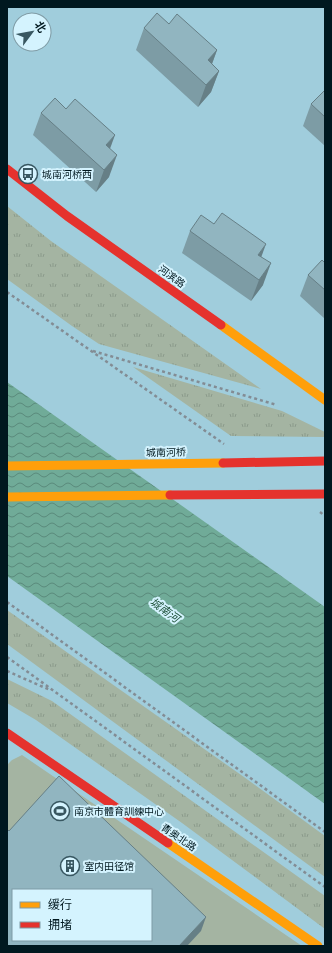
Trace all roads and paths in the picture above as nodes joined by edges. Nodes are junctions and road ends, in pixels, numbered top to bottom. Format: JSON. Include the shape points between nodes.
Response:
{"nodes":[{"id":1,"x":7,"y":169,"type":"edge"},
{"id":2,"x":7,"y":292,"type":"edge"},
{"id":3,"x":91,"y":350,"type":"junction"},
{"id":4,"x":325,"y":400,"type":"edge"},
{"id":5,"x":278,"y":404,"type":"dead end"},
{"id":6,"x":228,"y":447,"type":"dead end"},
{"id":7,"x":325,"y":461,"type":"edge"},
{"id":8,"x":7,"y":466,"type":"edge"},
{"id":9,"x":325,"y":494,"type":"edge"},
{"id":10,"x":7,"y":497,"type":"edge"},
{"id":11,"x":318,"y":511,"type":"dead end"},
{"id":12,"x":325,"y":516,"type":"edge"},
{"id":13,"x":7,"y":602,"type":"edge"},
{"id":14,"x":7,"y":657,"type":"edge"},
{"id":15,"x":7,"y":671,"type":"edge"},
{"id":16,"x":56,"y":693,"type":"junction"},
{"id":17,"x":7,"y":733,"type":"edge"},
{"id":18,"x":325,"y":832,"type":"edge"},
{"id":19,"x":325,"y":887,"type":"edge"},
{"id":20,"x":318,"y":946,"type":"edge"}],
"edges":[{"from":1,"to":4,"type":"main road","name":"河滨路","via":[[67,216]]},
{"from":2,"to":3,"type":"path"},
{"from":3,"to":5,"type":"path"},
{"from":3,"to":6,"type":"path"},
{"from":7,"to":8,"type":"main road","name":"城南河桥","bridge":true},
{"from":9,"to":10,"type":"main road","bridge":true},
{"from":11,"to":12,"type":"path"},
{"from":13,"to":18,"type":"path"},
{"from":14,"to":16,"type":"path"},
{"from":15,"to":16,"type":"path"},
{"from":16,"to":19,"type":"path"},
{"from":17,"to":20,"type":"main road","name":"青奥北路"}]}
